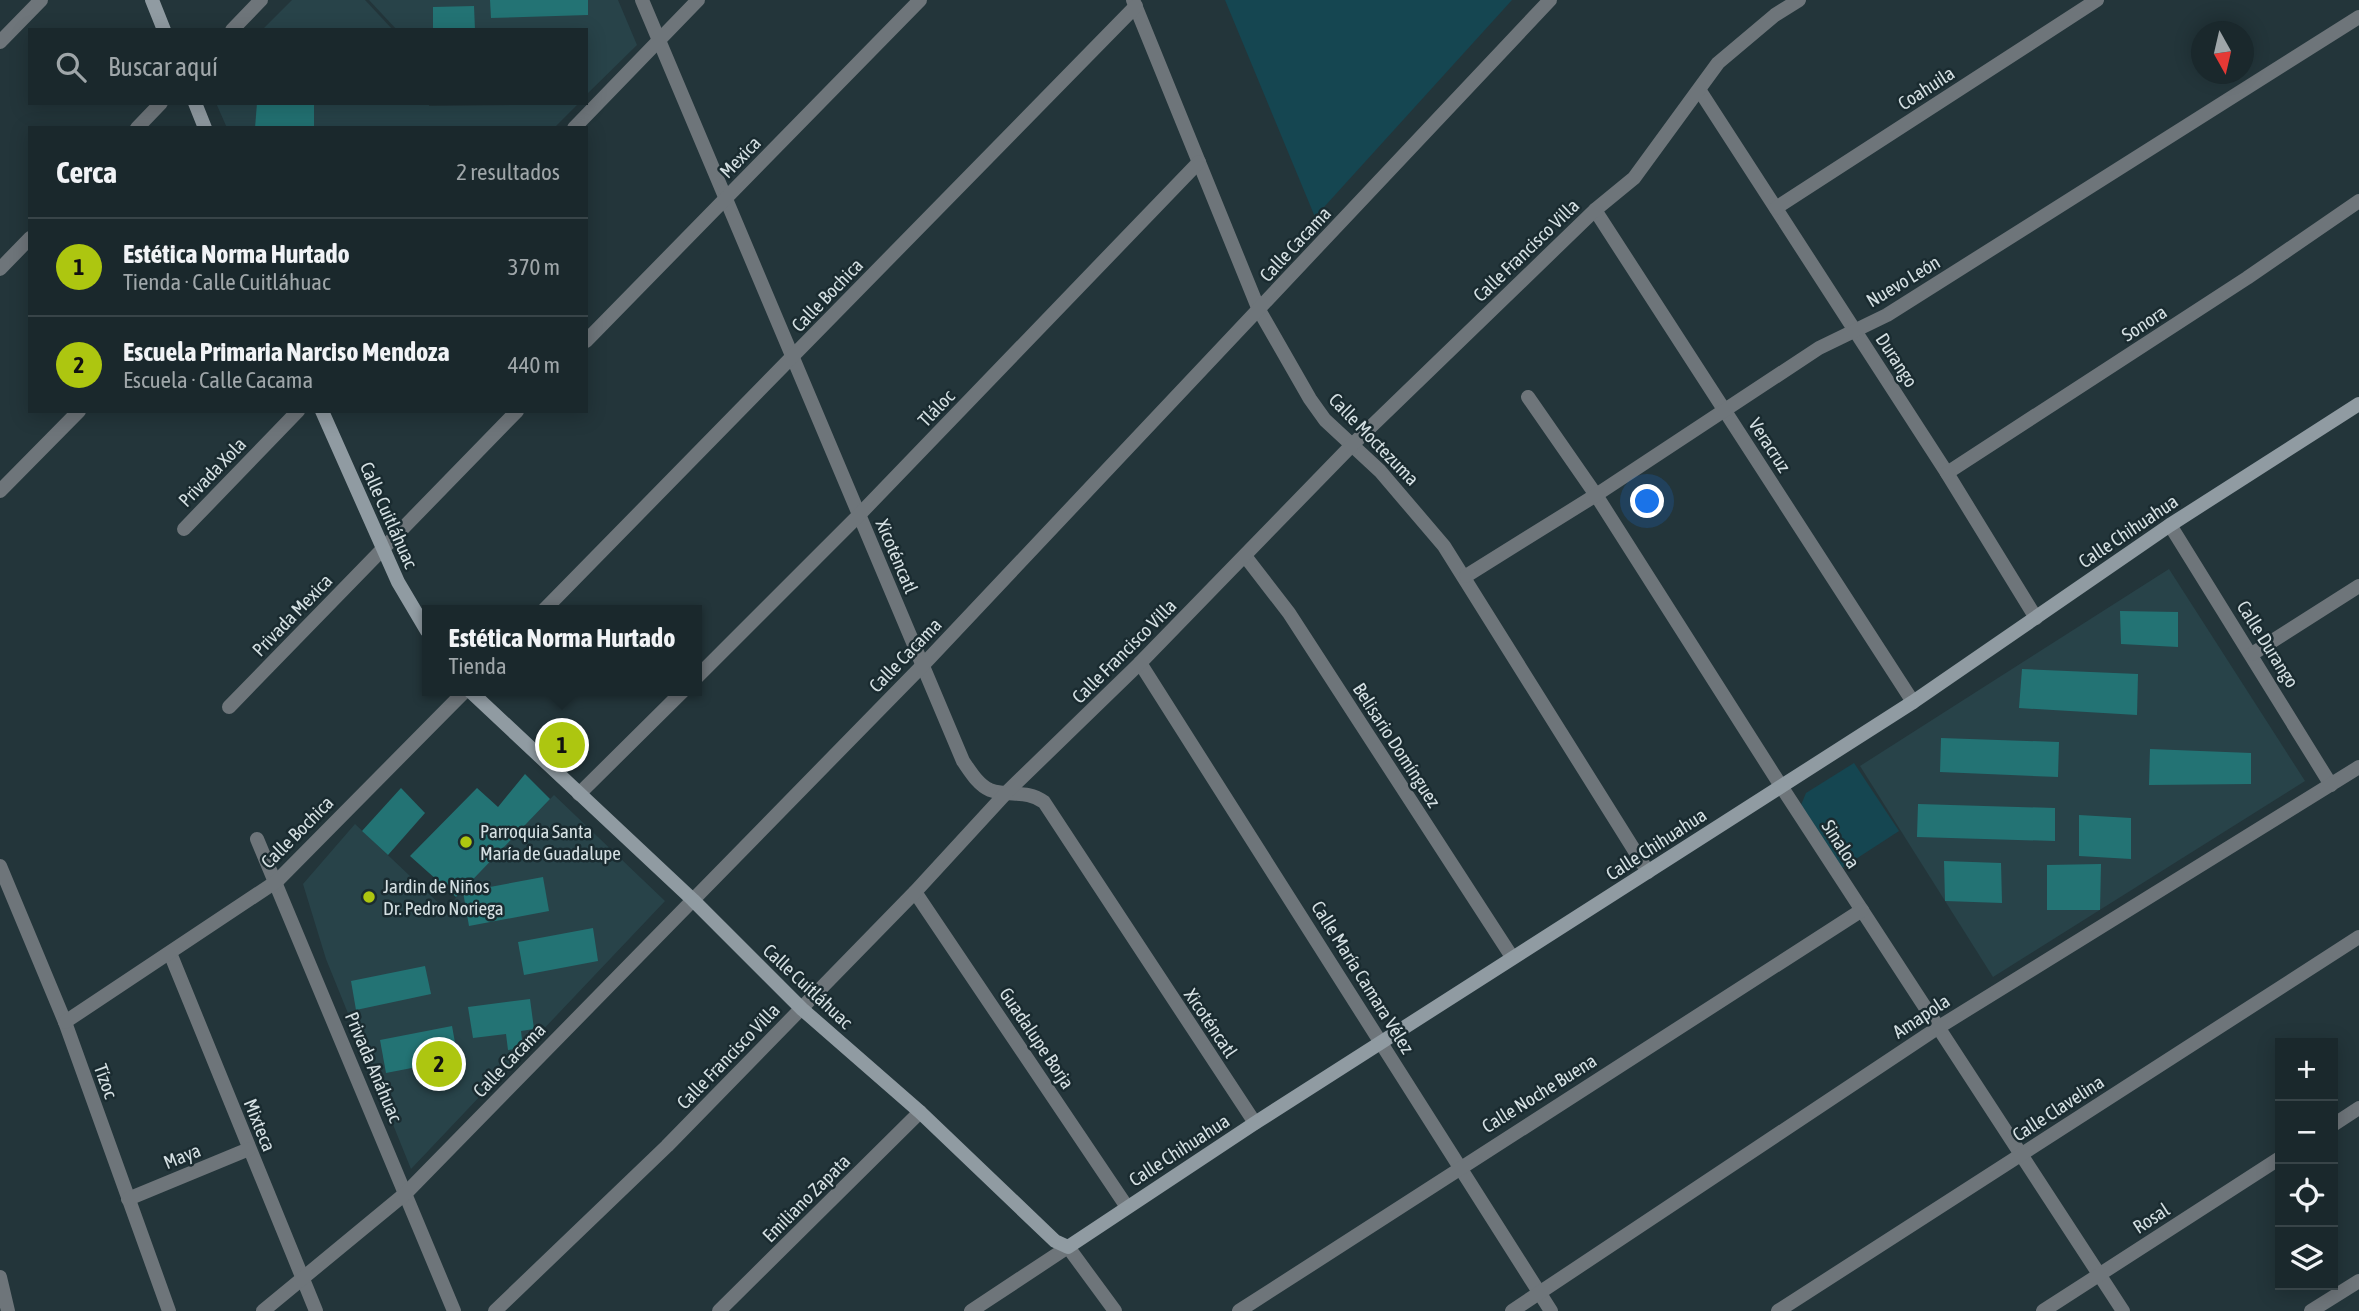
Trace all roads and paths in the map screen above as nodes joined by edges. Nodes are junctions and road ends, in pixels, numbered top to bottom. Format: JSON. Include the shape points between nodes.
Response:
{"nodes":[{"id":1,"x":41,"y":0,"type":"edge"},
{"id":2,"x":152,"y":0,"type":"edge"},
{"id":3,"x":261,"y":0,"type":"edge"},
{"id":4,"x":642,"y":0,"type":"edge"},
{"id":5,"x":698,"y":0,"type":"edge"},
{"id":6,"x":920,"y":0,"type":"edge"},
{"id":7,"x":1550,"y":0,"type":"edge"},
{"id":8,"x":1799,"y":0,"type":"edge"},
{"id":9,"x":2096,"y":0,"type":"edge"},
{"id":10,"x":1135,"y":3,"type":"edge"},
{"id":11,"x":1775,"y":7,"type":"edge"},
{"id":12,"x":2359,"y":17,"type":"edge"},
{"id":13,"x":163,"y":28,"type":"edge"},
{"id":14,"x":234,"y":28,"type":"edge"},
{"id":15,"x":659,"y":40,"type":"junction"},
{"id":16,"x":0,"y":42,"type":"edge"},
{"id":17,"x":1700,"y":91,"type":"junction"},
{"id":18,"x":159,"y":105,"type":"edge"},
{"id":19,"x":196,"y":105,"type":"edge"},
{"id":20,"x":139,"y":126,"type":"edge"},
{"id":21,"x":204,"y":126,"type":"edge"},
{"id":22,"x":576,"y":126,"type":"edge"},
{"id":23,"x":1199,"y":162,"type":"junction"},
{"id":24,"x":725,"y":199,"type":"junction"},
{"id":25,"x":2359,"y":201,"type":"edge"},
{"id":26,"x":1776,"y":208,"type":"junction"},
{"id":27,"x":1595,"y":210,"type":"junction"},
{"id":28,"x":28,"y":240,"type":"edge"},
{"id":29,"x":0,"y":269,"type":"edge"},
{"id":30,"x":1259,"y":310,"type":"junction"},
{"id":31,"x":1854,"y":328,"type":"junction"},
{"id":32,"x":588,"y":339,"type":"edge"},
{"id":33,"x":792,"y":359,"type":"junction"},
{"id":34,"x":1528,"y":397,"type":"dead end"},
{"id":35,"x":2359,"y":404,"type":"edge"},
{"id":36,"x":1724,"y":409,"type":"junction"},
{"id":37,"x":77,"y":413,"type":"edge"},
{"id":38,"x":296,"y":413,"type":"edge"},
{"id":39,"x":323,"y":413,"type":"edge"},
{"id":40,"x":515,"y":413,"type":"edge"},
{"id":41,"x":1352,"y":445,"type":"junction"},
{"id":42,"x":1947,"y":473,"type":"junction"},
{"id":43,"x":0,"y":491,"type":"edge"},
{"id":44,"x":1596,"y":495,"type":"junction"},
{"id":45,"x":858,"y":516,"type":"junction"},
{"id":46,"x":2170,"y":525,"type":"junction"},
{"id":47,"x":184,"y":530,"type":"dead end"},
{"id":48,"x":382,"y":549,"type":"junction"},
{"id":49,"x":1245,"y":556,"type":"junction"},
{"id":50,"x":1465,"y":576,"type":"junction"},
{"id":51,"x":2359,"y":586,"type":"edge"},
{"id":52,"x":549,"y":605,"type":"edge"},
{"id":53,"x":2036,"y":618,"type":"junction"},
{"id":54,"x":422,"y":623,"type":"edge"},
{"id":55,"x":2252,"y":654,"type":"junction"},
{"id":56,"x":1140,"y":663,"type":"junction"},
{"id":57,"x":923,"y":665,"type":"junction"},
{"id":58,"x":702,"y":672,"type":"edge"},
{"id":59,"x":463,"y":696,"type":"edge"},
{"id":60,"x":473,"y":696,"type":"edge"},
{"id":61,"x":678,"y":696,"type":"edge"},
{"id":62,"x":1913,"y":702,"type":"junction"},
{"id":63,"x":229,"y":708,"type":"dead end"},
{"id":64,"x":2359,"y":767,"type":"edge"},
{"id":65,"x":2331,"y":785,"type":"junction"},
{"id":66,"x":1781,"y":786,"type":"junction"},
{"id":67,"x":1007,"y":792,"type":"junction"},
{"id":68,"x":579,"y":794,"type":"junction"},
{"id":69,"x":257,"y":839,"type":"dead end"},
{"id":70,"x":0,"y":866,"type":"edge"},
{"id":71,"x":1648,"y":872,"type":"junction"},
{"id":72,"x":276,"y":881,"type":"junction"},
{"id":73,"x":915,"y":892,"type":"junction"},
{"id":74,"x":693,"y":900,"type":"junction"},
{"id":75,"x":1862,"y":910,"type":"junction"},
{"id":76,"x":2359,"y":937,"type":"edge"},
{"id":77,"x":170,"y":953,"type":"junction"},
{"id":78,"x":1512,"y":957,"type":"junction"},
{"id":79,"x":802,"y":1009,"type":"junction"},
{"id":80,"x":65,"y":1022,"type":"junction"},
{"id":81,"x":1939,"y":1027,"type":"junction"},
{"id":82,"x":1381,"y":1044,"type":"junction"},
{"id":83,"x":2359,"y":1108,"type":"edge"},
{"id":84,"x":920,"y":1112,"type":"junction"},
{"id":85,"x":2338,"y":1122,"type":"edge"},
{"id":86,"x":1255,"y":1123,"type":"junction"},
{"id":87,"x":249,"y":1149,"type":"junction"},
{"id":88,"x":2022,"y":1154,"type":"junction"},
{"id":89,"x":2275,"y":1161,"type":"edge"},
{"id":90,"x":1460,"y":1166,"type":"junction"},
{"id":91,"x":406,"y":1193,"type":"junction"},
{"id":92,"x":128,"y":1199,"type":"junction"},
{"id":93,"x":1127,"y":1207,"type":"junction"},
{"id":94,"x":1068,"y":1247,"type":"junction"},
{"id":95,"x":2100,"y":1274,"type":"junction"},
{"id":96,"x":0,"y":1277,"type":"edge"},
{"id":97,"x":302,"y":1279,"type":"junction"},
{"id":98,"x":2359,"y":1281,"type":"edge"},
{"id":99,"x":1539,"y":1294,"type":"junction"},
{"id":100,"x":8,"y":1311,"type":"edge"},
{"id":101,"x":169,"y":1311,"type":"edge"},
{"id":102,"x":263,"y":1311,"type":"edge"},
{"id":103,"x":316,"y":1311,"type":"edge"},
{"id":104,"x":454,"y":1311,"type":"edge"},
{"id":105,"x":495,"y":1311,"type":"edge"},
{"id":106,"x":719,"y":1311,"type":"edge"},
{"id":107,"x":971,"y":1311,"type":"edge"},
{"id":108,"x":1115,"y":1311,"type":"edge"},
{"id":109,"x":1239,"y":1311,"type":"edge"},
{"id":110,"x":1512,"y":1311,"type":"edge"},
{"id":111,"x":1551,"y":1311,"type":"edge"},
{"id":112,"x":1778,"y":1311,"type":"edge"},
{"id":113,"x":2043,"y":1311,"type":"edge"},
{"id":114,"x":2123,"y":1311,"type":"edge"},
{"id":115,"x":2311,"y":1311,"type":"edge"}],
"edges":[{"from":1,"to":16,"type":"street"},
{"from":2,"to":13,"type":"street"},
{"from":3,"to":14,"type":"street"},
{"from":4,"to":15,"type":"street","name":"Xicoténcatl"},
{"from":5,"to":15,"type":"street"},
{"from":6,"to":24,"type":"street","name":"Mexica"},
{"from":7,"to":30,"type":"street","name":"Calle Cacama"},
{"from":8,"to":11,"type":"street","name":"Calle Francisco Villa"},
{"from":9,"to":26,"type":"street","name":"Coahuila"},
{"from":10,"to":23,"type":"street","name":"Calle Moctezuma"},
{"from":10,"to":33,"type":"street","name":"Calle Bochica"},
{"from":11,"to":17,"type":"street","name":"Calle Francisco Villa","via":[[1718,63]]},
{"from":12,"to":31,"type":"street","name":"Nuevo León","via":[[1887,315]]},
{"from":15,"to":22,"type":"street"},
{"from":15,"to":24,"type":"street","name":"Xicoténcatl"},
{"from":17,"to":26,"type":"street","name":"Durango"},
{"from":17,"to":27,"type":"street","name":"Calle Francisco Villa","via":[[1634,178]]},
{"from":18,"to":20,"type":"street"},
{"from":19,"to":21,"type":"street"},
{"from":23,"to":30,"type":"street","name":"Calle Moctezuma"},
{"from":23,"to":45,"type":"street","name":"Tláloc"},
{"from":24,"to":32,"type":"street","name":"Mexica"},
{"from":24,"to":33,"type":"street","name":"Xicoténcatl"},
{"from":25,"to":42,"type":"street","name":"Sonora"},
{"from":26,"to":31,"type":"street","name":"Durango"},
{"from":27,"to":36,"type":"street","name":"Veracruz"},
{"from":27,"to":41,"type":"street","name":"Calle Francisco Villa"},
{"from":28,"to":29,"type":"street"},
{"from":30,"to":41,"type":"street","name":"Calle Moctezuma","via":[[1325,421]]},
{"from":30,"to":57,"type":"street","name":"Calle Cacama"},
{"from":31,"to":36,"type":"street","name":"Nuevo León"},
{"from":31,"to":42,"type":"street","name":"Durango"},
{"from":33,"to":45,"type":"street","name":"Xicoténcatl"},
{"from":33,"to":52,"type":"street","name":"Calle Bochica"},
{"from":34,"to":44,"type":"street","name":"Sinaloa"},
{"from":35,"to":46,"type":"street","name":"Calle Chihuahua"},
{"from":36,"to":44,"type":"street","name":"Nuevo León"},
{"from":36,"to":62,"type":"street","name":"Veracruz"},
{"from":37,"to":43,"type":"street"},
{"from":38,"to":47,"type":"street","name":"Privada Xola"},
{"from":39,"to":48,"type":"street","name":"Calle Cuitláhuac"},
{"from":40,"to":48,"type":"street"},
{"from":41,"to":49,"type":"street","name":"Calle Francisco Villa"},
{"from":41,"to":50,"type":"street","name":"Calle Moctezuma","via":[[1406,500]]},
{"from":42,"to":53,"type":"street","name":"Durango"},
{"from":44,"to":50,"type":"street","name":"Nuevo León"},
{"from":44,"to":66,"type":"street","name":"Sinaloa"},
{"from":45,"to":57,"type":"street","name":"Xicoténcatl"},
{"from":45,"to":58,"type":"street","name":"Tláloc"},
{"from":46,"to":53,"type":"street","name":"Calle Chihuahua"},
{"from":46,"to":55,"type":"street","name":"Calle Durango"},
{"from":48,"to":54,"type":"street","name":"Calle Cuitláhuac"},
{"from":48,"to":63,"type":"street","name":"Privada Mexica"},
{"from":49,"to":56,"type":"street","name":"Calle Francisco Villa"},
{"from":49,"to":78,"type":"street","name":"Belisario Domínguez","via":[[1289,613]]},
{"from":50,"to":71,"type":"street","name":"Calle Moctezuma"},
{"from":51,"to":55,"type":"street"},
{"from":53,"to":62,"type":"street","name":"Calle Chihuahua"},
{"from":55,"to":65,"type":"street","name":"Calle Durango"},
{"from":56,"to":67,"type":"street","name":"Calle Francisco Villa"},
{"from":56,"to":82,"type":"street","name":"Calle María Camara Vélez"},
{"from":57,"to":67,"type":"street","name":"Xicoténcatl","via":[[963,761],[989,790]]},
{"from":57,"to":74,"type":"street","name":"Calle Cacama"},
{"from":59,"to":72,"type":"street","name":"Calle Bochica"},
{"from":60,"to":68,"type":"street","name":"Calle Cuitláhuac"},
{"from":61,"to":68,"type":"street"},
{"from":62,"to":66,"type":"street","name":"Calle Chihuahua"},
{"from":64,"to":65,"type":"street","name":"Amapola"},
{"from":65,"to":81,"type":"street","name":"Amapola"},
{"from":66,"to":71,"type":"street","name":"Calle Chihuahua"},
{"from":66,"to":75,"type":"street","name":"Sinaloa"},
{"from":67,"to":73,"type":"street","name":"Calle Francisco Villa"},
{"from":67,"to":86,"type":"street","name":"Xicoténcatl","via":[[1033,794],[1044,802]]},
{"from":68,"to":74,"type":"street","name":"Calle Cuitláhuac"},
{"from":69,"to":72,"type":"street","name":"Privada Anáhuac"},
{"from":70,"to":80,"type":"street","name":"Tízoc"},
{"from":71,"to":78,"type":"street","name":"Calle Chihuahua"},
{"from":72,"to":77,"type":"street","name":"Calle Bochica"},
{"from":72,"to":91,"type":"street","name":"Privada Anáhuac"},
{"from":73,"to":79,"type":"street","name":"Calle Francisco Villa"},
{"from":73,"to":93,"type":"street","name":"Guadalupe Borja"},
{"from":74,"to":79,"type":"street","name":"Calle Cuitláhuac"},
{"from":74,"to":91,"type":"street","name":"Calle Cacama"},
{"from":75,"to":81,"type":"street","name":"Sinaloa"},
{"from":75,"to":90,"type":"street","name":"Calle Noche Buena"},
{"from":76,"to":88,"type":"street","name":"Calle Clavelina"},
{"from":77,"to":80,"type":"street","name":"Calle Bochica"},
{"from":77,"to":87,"type":"street","name":"Mixteca"},
{"from":78,"to":82,"type":"street","name":"Calle Chihuahua"},
{"from":79,"to":84,"type":"street","name":"Calle Cuitláhuac"},
{"from":79,"to":105,"type":"street","name":"Calle Francisco Villa"},
{"from":80,"to":92,"type":"street","name":"Tízoc"},
{"from":81,"to":88,"type":"street","name":"Sinaloa"},
{"from":81,"to":99,"type":"street","name":"Amapola"},
{"from":82,"to":86,"type":"street","name":"Calle Chihuahua"},
{"from":82,"to":90,"type":"street","name":"Calle María Camara Vélez"},
{"from":83,"to":85,"type":"street"},
{"from":84,"to":94,"type":"street","name":"Calle Cuitláhuac","via":[[1055,1241]]},
{"from":84,"to":106,"type":"street","name":"Emiliano Zapata"},
{"from":86,"to":93,"type":"street","name":"Calle Chihuahua"},
{"from":87,"to":92,"type":"street","name":"Maya"},
{"from":87,"to":97,"type":"street","name":"Mixteca"},
{"from":88,"to":95,"type":"street","name":"Sinaloa"},
{"from":88,"to":112,"type":"street","name":"Calle Clavelina"},
{"from":89,"to":95,"type":"street","name":"Rosal"},
{"from":90,"to":99,"type":"street","name":"Calle María Camara Vélez"},
{"from":90,"to":109,"type":"street","name":"Calle Noche Buena"},
{"from":91,"to":97,"type":"street","name":"Calle Cacama"},
{"from":91,"to":104,"type":"street","name":"Privada Anáhuac"},
{"from":92,"to":101,"type":"street","name":"Tízoc"},
{"from":93,"to":94,"type":"street","name":"Calle Chihuahua"},
{"from":94,"to":107,"type":"street","name":"Calle Chihuahua"},
{"from":94,"to":108,"type":"street","name":"Calle Cuitláhuac"},
{"from":95,"to":113,"type":"street","name":"Rosal"},
{"from":95,"to":114,"type":"street","name":"Sinaloa"},
{"from":96,"to":100,"type":"street"},
{"from":97,"to":102,"type":"street","name":"Calle Cacama"},
{"from":97,"to":103,"type":"street","name":"Mixteca"},
{"from":98,"to":115,"type":"street"},
{"from":99,"to":110,"type":"street","name":"Amapola"},
{"from":99,"to":111,"type":"street","name":"Calle María Camara Vélez"}]}
